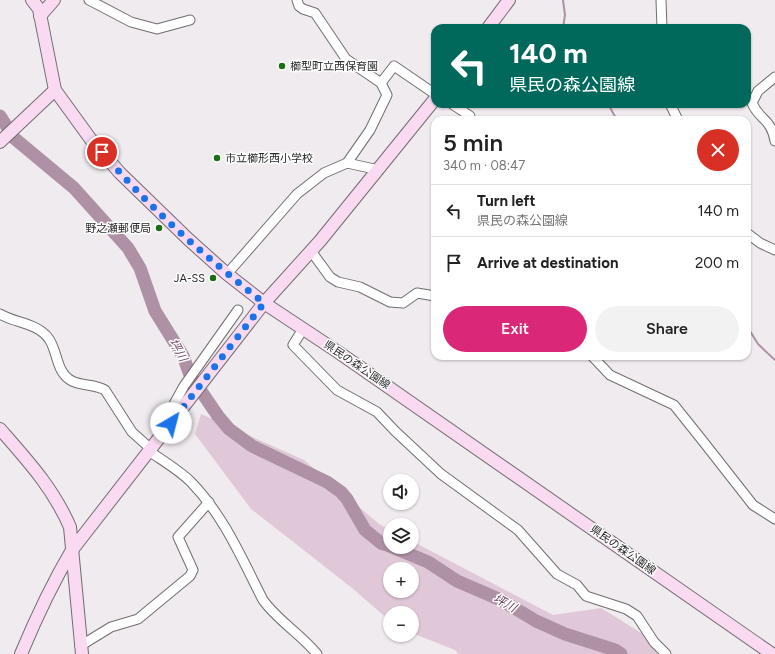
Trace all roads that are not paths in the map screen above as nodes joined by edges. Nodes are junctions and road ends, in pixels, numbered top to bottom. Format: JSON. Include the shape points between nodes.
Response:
{"nodes":[{"id":1,"x":32,"y":0,"type":"edge"},
{"id":2,"x":54,"y":0,"type":"edge"},
{"id":3,"x":89,"y":0,"type":"edge"},
{"id":4,"x":297,"y":0,"type":"edge"},
{"id":5,"x":509,"y":0,"type":"edge"},
{"id":6,"x":661,"y":0,"type":"edge"},
{"id":7,"x":40,"y":16,"type":"junction"},
{"id":8,"x":190,"y":20,"type":"dead end"},
{"id":9,"x":491,"y":24,"type":"edge"},
{"id":10,"x":662,"y":24,"type":"edge"},
{"id":11,"x":775,"y":78,"type":"edge"},
{"id":12,"x":381,"y":83,"type":"junction"},
{"id":13,"x":55,"y":90,"type":"junction"},
{"id":14,"x":431,"y":91,"type":"edge"},
{"id":15,"x":431,"y":104,"type":"edge"},
{"id":16,"x":458,"y":108,"type":"edge"},
{"id":17,"x":470,"y":116,"type":"edge"},
{"id":18,"x":774,"y":127,"type":"edge"},
{"id":19,"x":775,"y":141,"type":"edge"},
{"id":20,"x":0,"y":142,"type":"edge"},
{"id":21,"x":348,"y":163,"type":"junction"},
{"id":22,"x":379,"y":170,"type":"junction"},
{"id":23,"x":751,"y":236,"type":"edge"},
{"id":24,"x":775,"y":250,"type":"edge"},
{"id":25,"x":311,"y":251,"type":"junction"},
{"id":26,"x":227,"y":274,"type":"junction"},
{"id":27,"x":431,"y":296,"type":"edge"},
{"id":28,"x":264,"y":303,"type":"junction"},
{"id":29,"x":238,"y":310,"type":"dead end"},
{"id":30,"x":0,"y":314,"type":"edge"},
{"id":31,"x":303,"y":329,"type":"junction"},
{"id":32,"x":596,"y":360,"type":"edge"},
{"id":33,"x":171,"y":423,"type":"junction"},
{"id":34,"x":0,"y":429,"type":"edge"},
{"id":35,"x":150,"y":450,"type":"junction"},
{"id":36,"x":209,"y":502,"type":"junction"},
{"id":37,"x":775,"y":520,"type":"edge"},
{"id":38,"x":72,"y":550,"type":"junction"},
{"id":39,"x":81,"y":650,"type":"edge"},
{"id":40,"x":21,"y":654,"type":"edge"},
{"id":41,"x":317,"y":654,"type":"edge"},
{"id":42,"x":666,"y":654,"type":"edge"},
{"id":43,"x":772,"y":654,"type":"edge"}],
"edges":[{"from":1,"to":7,"type":"street","name":"県民の森公園線","via":[[39,9]]},
{"from":2,"to":7,"type":"street"},
{"from":3,"to":8,"type":"street","via":[[131,22],[157,29]]},
{"from":4,"to":12,"type":"street","via":[[303,9],[315,13],[346,60]]},
{"from":5,"to":9,"type":"street"},
{"from":6,"to":10,"type":"street"},
{"from":7,"to":13,"type":"street","name":"県民の森公園線"},
{"from":11,"to":18,"type":"street","via":[[758,91],[752,103],[755,112]]},
{"from":12,"to":14,"type":"street","via":[[394,66]]},
{"from":12,"to":21,"type":"street","via":[[387,95],[370,130]]},
{"from":13,"to":20,"type":"street"},
{"from":13,"to":26,"type":"street","name":"県民の森公園線","via":[[92,141],[120,173]]},
{"from":15,"to":22,"type":"street"},
{"from":16,"to":17,"type":"street"},
{"from":18,"to":19,"type":"street"},
{"from":21,"to":22,"type":"street"},
{"from":21,"to":26,"type":"street","via":[[324,173],[297,194]]},
{"from":22,"to":25,"type":"street"},
{"from":23,"to":24,"type":"street"},
{"from":25,"to":27,"type":"street","via":[[330,277],[338,282],[360,287],[390,302],[403,303],[417,294]]},
{"from":25,"to":28,"type":"street"},
{"from":26,"to":28,"type":"street","name":"県民の森公園線"},
{"from":28,"to":31,"type":"street","name":"県民の森公園線"},
{"from":28,"to":33,"type":"street"},
{"from":29,"to":33,"type":"street","via":[[184,386],[173,406]]},
{"from":30,"to":35,"type":"street","via":[[43,332],[50,339],[65,376],[73,382],[98,386],[105,390],[132,432]]},
{"from":31,"to":42,"type":"street","via":[[293,345],[337,390],[377,412],[441,474],[518,530],[557,574],[577,585],[586,596],[626,609],[637,616],[654,642]]},
{"from":31,"to":43,"type":"street","name":"県民の森公園線"},
{"from":32,"to":37,"type":"street","via":[[610,375],[674,405],[753,505]]},
{"from":33,"to":35,"type":"street"},
{"from":34,"to":38,"type":"street","via":[[41,477],[62,508],[70,527]]},
{"from":35,"to":36,"type":"street","via":[[190,481]]},
{"from":35,"to":38,"type":"street"},
{"from":36,"to":39,"type":"street","via":[[178,537],[193,570],[190,576],[138,619],[112,627]]},
{"from":36,"to":41,"type":"street","via":[[263,600],[310,644]]},
{"from":38,"to":39,"type":"street"},
{"from":38,"to":40,"type":"street","via":[[38,612]]}]}
